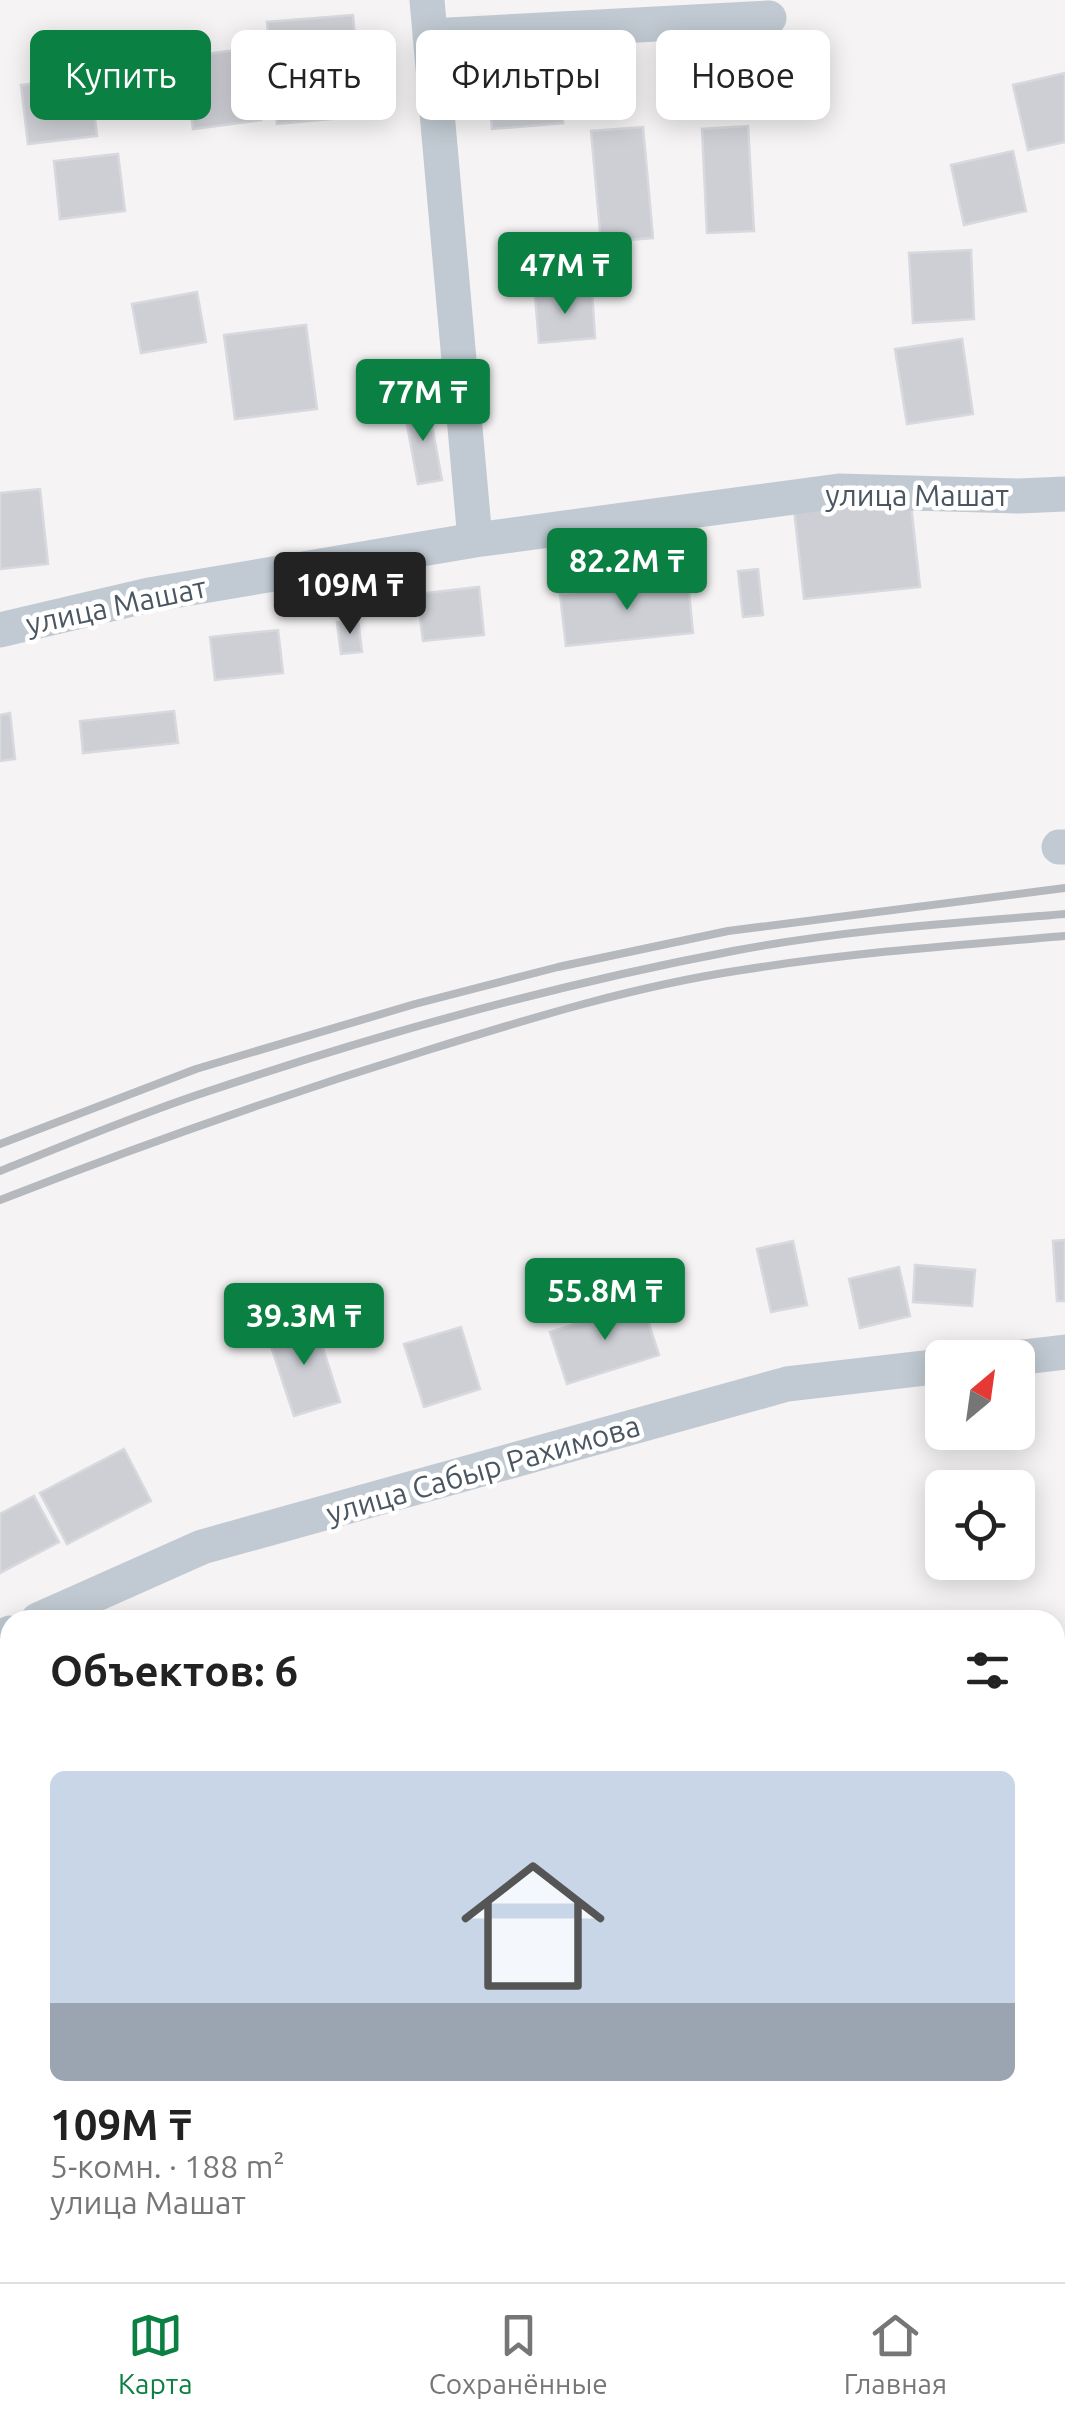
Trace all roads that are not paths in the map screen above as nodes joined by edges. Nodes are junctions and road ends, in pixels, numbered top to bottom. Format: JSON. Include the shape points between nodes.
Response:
{"nodes":[{"id":1,"x":427,"y":0,"type":"edge"},
{"id":2,"x":769,"y":18,"type":"dead end"},
{"id":3,"x":430,"y":30,"type":"edge"},
{"id":4,"x":543,"y":30,"type":"edge"},
{"id":5,"x":438,"y":120,"type":"edge"},
{"id":6,"x":1065,"y":494,"type":"edge"},
{"id":7,"x":475,"y":540,"type":"junction"},
{"id":8,"x":0,"y":630,"type":"edge"},
{"id":9,"x":1065,"y":1352,"type":"edge"},
{"id":10,"x":1035,"y":1356,"type":"edge"},
{"id":11,"x":925,"y":1368,"type":"edge"},
{"id":12,"x":60,"y":1610,"type":"edge"}],
"edges":[{"from":1,"to":3,"type":"street"},
{"from":2,"to":4,"type":"street"},
{"from":5,"to":7,"type":"street"},
{"from":6,"to":7,"type":"street","name":"улица Машат","via":[[839,491]]},
{"from":7,"to":8,"type":"street","name":"улица Машат","via":[[148,595]]},
{"from":9,"to":10,"type":"street"},
{"from":11,"to":12,"type":"street","name":"улица Сабыр Рахимова","via":[[787,1384],[202,1547]]}]}
